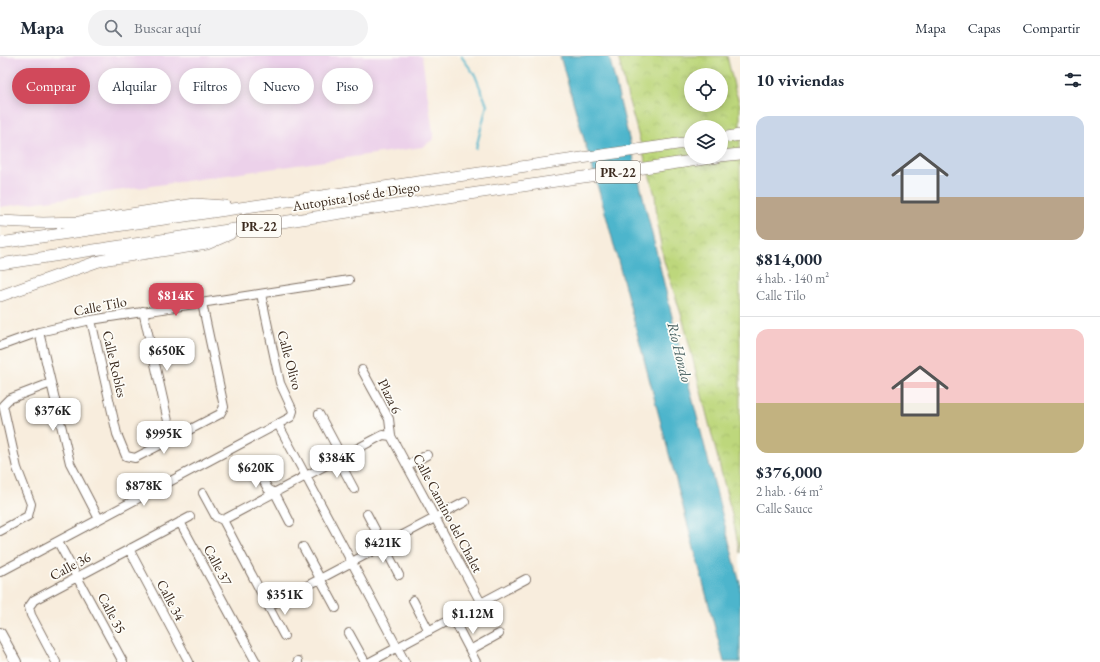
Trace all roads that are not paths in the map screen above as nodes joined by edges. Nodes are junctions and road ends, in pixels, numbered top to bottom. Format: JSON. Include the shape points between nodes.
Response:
{"nodes":[{"id":1,"x":740,"y":135,"type":"edge"},
{"id":2,"x":728,"y":137,"type":"edge"},
{"id":3,"x":684,"y":143,"type":"edge"},
{"id":4,"x":740,"y":154,"type":"edge"},
{"id":5,"x":728,"y":155,"type":"edge"},
{"id":6,"x":684,"y":162,"type":"edge"},
{"id":7,"x":516,"y":187,"type":"junction"},
{"id":8,"x":285,"y":202,"type":"junction"},
{"id":9,"x":244,"y":208,"type":"junction"},
{"id":10,"x":0,"y":221,"type":"edge"},
{"id":11,"x":248,"y":228,"type":"junction"},
{"id":12,"x":0,"y":243,"type":"edge"},
{"id":13,"x":0,"y":251,"type":"edge"},
{"id":14,"x":0,"y":258,"type":"edge"},
{"id":15,"x":0,"y":264,"type":"edge"},
{"id":16,"x":349,"y":280,"type":"dead end"},
{"id":17,"x":261,"y":294,"type":"junction"},
{"id":18,"x":0,"y":296,"type":"edge"},
{"id":19,"x":202,"y":303,"type":"junction"},
{"id":20,"x":143,"y":311,"type":"junction"},
{"id":21,"x":91,"y":320,"type":"junction"},
{"id":22,"x":39,"y":332,"type":"junction"},
{"id":23,"x":0,"y":346,"type":"edge"},
{"id":24,"x":362,"y":370,"type":"dead end"},
{"id":25,"x":51,"y":384,"type":"junction"},
{"id":26,"x":320,"y":414,"type":"dead end"},
{"id":27,"x":278,"y":424,"type":"junction"},
{"id":28,"x":391,"y":436,"type":"junction"},
{"id":29,"x":175,"y":438,"type":"junction"},
{"id":30,"x":427,"y":456,"type":"dead end"},
{"id":31,"x":340,"y":458,"type":"junction"},
{"id":32,"x":408,"y":465,"type":"junction"},
{"id":33,"x":256,"y":467,"type":"dead end"},
{"id":34,"x":306,"y":476,"type":"junction"},
{"id":35,"x":354,"y":489,"type":"dead end"},
{"id":36,"x":203,"y":493,"type":"dead end"},
{"id":37,"x":274,"y":493,"type":"junction"},
{"id":38,"x":465,"y":502,"type":"dead end"},
{"id":39,"x":367,"y":514,"type":"dead end"},
{"id":40,"x":190,"y":517,"type":"dead end"},
{"id":41,"x":435,"y":517,"type":"junction"},
{"id":42,"x":99,"y":519,"type":"junction"},
{"id":43,"x":223,"y":520,"type":"junction"},
{"id":44,"x":180,"y":522,"type":"junction"},
{"id":45,"x":290,"y":522,"type":"dead end"},
{"id":46,"x":0,"y":531,"type":"edge"},
{"id":47,"x":58,"y":542,"type":"junction"},
{"id":48,"x":384,"y":544,"type":"junction"},
{"id":49,"x":304,"y":547,"type":"dead end"},
{"id":50,"x":129,"y":549,"type":"junction"},
{"id":51,"x":352,"y":562,"type":"junction"},
{"id":52,"x":0,"y":572,"type":"edge"},
{"id":53,"x":399,"y":575,"type":"dead end"},
{"id":54,"x":77,"y":577,"type":"junction"},
{"id":55,"x":320,"y":578,"type":"junction"},
{"id":56,"x":526,"y":579,"type":"dead end"},
{"id":57,"x":413,"y":600,"type":"dead end"},
{"id":58,"x":481,"y":603,"type":"junction"},
{"id":59,"x":268,"y":606,"type":"junction"},
{"id":60,"x":336,"y":608,"type":"dead end"},
{"id":61,"x":453,"y":618,"type":"junction"},
{"id":62,"x":429,"y":630,"type":"junction"},
{"id":63,"x":0,"y":633,"type":"edge"},
{"id":64,"x":349,"y":633,"type":"dead end"},
{"id":65,"x":499,"y":634,"type":"dead end"},
{"id":66,"x":284,"y":636,"type":"dead end"},
{"id":67,"x":397,"y":647,"type":"junction"},
{"id":68,"x":470,"y":650,"type":"junction"},
{"id":69,"x":16,"y":662,"type":"edge"},
{"id":70,"x":56,"y":662,"type":"edge"},
{"id":71,"x":123,"y":662,"type":"edge"},
{"id":72,"x":189,"y":662,"type":"edge"},
{"id":73,"x":256,"y":662,"type":"edge"},
{"id":74,"x":365,"y":662,"type":"edge"},
{"id":75,"x":370,"y":662,"type":"edge"},
{"id":76,"x":405,"y":662,"type":"edge"},
{"id":77,"x":476,"y":662,"type":"edge"}],
"edges":[{"from":1,"to":2,"type":"highway"},
{"from":3,"to":8,"type":"highway","name":"Autopista José de Diego","number":"PR-22"},
{"from":4,"to":5,"type":"highway"},
{"from":6,"to":7,"type":"highway","name":"Autopista José de Diego","number":"PR-22"},
{"from":7,"to":11,"type":"highway","name":"Autopista José de Diego","number":"PR-22"},
{"from":7,"to":14,"type":"highway","via":[[453,190]]},
{"from":8,"to":9,"type":"highway","name":"Autopista José de Diego","number":"PR-22"},
{"from":8,"to":13,"type":"highway","via":[[246,214]]},
{"from":9,"to":10,"type":"highway","via":[[195,204],[79,222]]},
{"from":9,"to":12,"type":"highway","name":"Autopista José de Diego","number":"PR-22"},
{"from":11,"to":15,"type":"highway","name":"Autopista José de Diego","number":"PR-22"},
{"from":11,"to":18,"type":"highway","via":[[206,244],[96,262]]},
{"from":16,"to":17,"type":"street","name":"Calle Tilo"},
{"from":17,"to":19,"type":"street","name":"Calle Tilo"},
{"from":17,"to":27,"type":"street","name":"Calle Olivo","via":[[280,383],[293,411],[290,417]]},
{"from":19,"to":20,"type":"street","name":"Calle Tilo"},
{"from":19,"to":29,"type":"street","name":"Calle Robles","via":[[224,407],[220,414]]},
{"from":20,"to":21,"type":"street","name":"Calle Tilo"},
{"from":20,"to":29,"type":"street","via":[[168,421]]},
{"from":21,"to":22,"type":"street","name":"Calle Tilo"},
{"from":21,"to":29,"type":"street","name":"Calle Robles","via":[[117,434],[126,456],[135,458]]},
{"from":22,"to":23,"type":"street","name":"Calle Tilo"},
{"from":22,"to":25,"type":"street"},
{"from":24,"to":28,"type":"street","name":"Plaza 6","via":[[389,419]]},
{"from":25,"to":42,"type":"street","via":[[70,463]]},
{"from":25,"to":46,"type":"street","via":[[9,399],[3,405],[17,468],[31,504],[28,516]]},
{"from":26,"to":31,"type":"street"},
{"from":27,"to":34,"type":"street"},
{"from":27,"to":42,"type":"street"},
{"from":28,"to":31,"type":"street","via":[[383,435]]},
{"from":28,"to":32,"type":"street","name":"Calle Camino del Chalet"},
{"from":30,"to":32,"type":"street"},
{"from":31,"to":34,"type":"street"},
{"from":31,"to":35,"type":"street"},
{"from":32,"to":41,"type":"street","name":"Calle Camino del Chalet"},
{"from":33,"to":37,"type":"street","via":[[268,489]]},
{"from":34,"to":37,"type":"street"},
{"from":34,"to":51,"type":"street"},
{"from":36,"to":43,"type":"street","via":[[216,517]]},
{"from":37,"to":43,"type":"street"},
{"from":37,"to":45,"type":"street"},
{"from":38,"to":41,"type":"street"},
{"from":39,"to":48,"type":"street"},
{"from":40,"to":44,"type":"street","name":"Calle 36"},
{"from":41,"to":48,"type":"street"},
{"from":41,"to":58,"type":"street","name":"Calle Camino del Chalet"},
{"from":42,"to":47,"type":"street"},
{"from":43,"to":59,"type":"street"},
{"from":44,"to":50,"type":"street","name":"Calle 36"},
{"from":44,"to":73,"type":"street","name":"Calle 37"},
{"from":47,"to":52,"type":"street"},
{"from":47,"to":54,"type":"street","name":"Calle 35"},
{"from":48,"to":51,"type":"street"},
{"from":48,"to":53,"type":"street"},
{"from":49,"to":55,"type":"street"},
{"from":50,"to":54,"type":"street","name":"Calle 36"},
{"from":50,"to":72,"type":"street","name":"Calle 34"},
{"from":51,"to":55,"type":"street"},
{"from":51,"to":67,"type":"street"},
{"from":54,"to":70,"type":"street","name":"Calle 36","via":[[34,600],[29,607]]},
{"from":54,"to":71,"type":"street","name":"Calle 35"},
{"from":55,"to":59,"type":"street"},
{"from":55,"to":60,"type":"street"},
{"from":56,"to":58,"type":"street"},
{"from":57,"to":62,"type":"street"},
{"from":58,"to":61,"type":"street"},
{"from":59,"to":66,"type":"street"},
{"from":61,"to":62,"type":"street"},
{"from":61,"to":68,"type":"street"},
{"from":62,"to":67,"type":"street"},
{"from":63,"to":69,"type":"main road"},
{"from":64,"to":74,"type":"street"},
{"from":65,"to":68,"type":"street"},
{"from":67,"to":75,"type":"street"},
{"from":67,"to":76,"type":"street"},
{"from":68,"to":77,"type":"street"}]}
